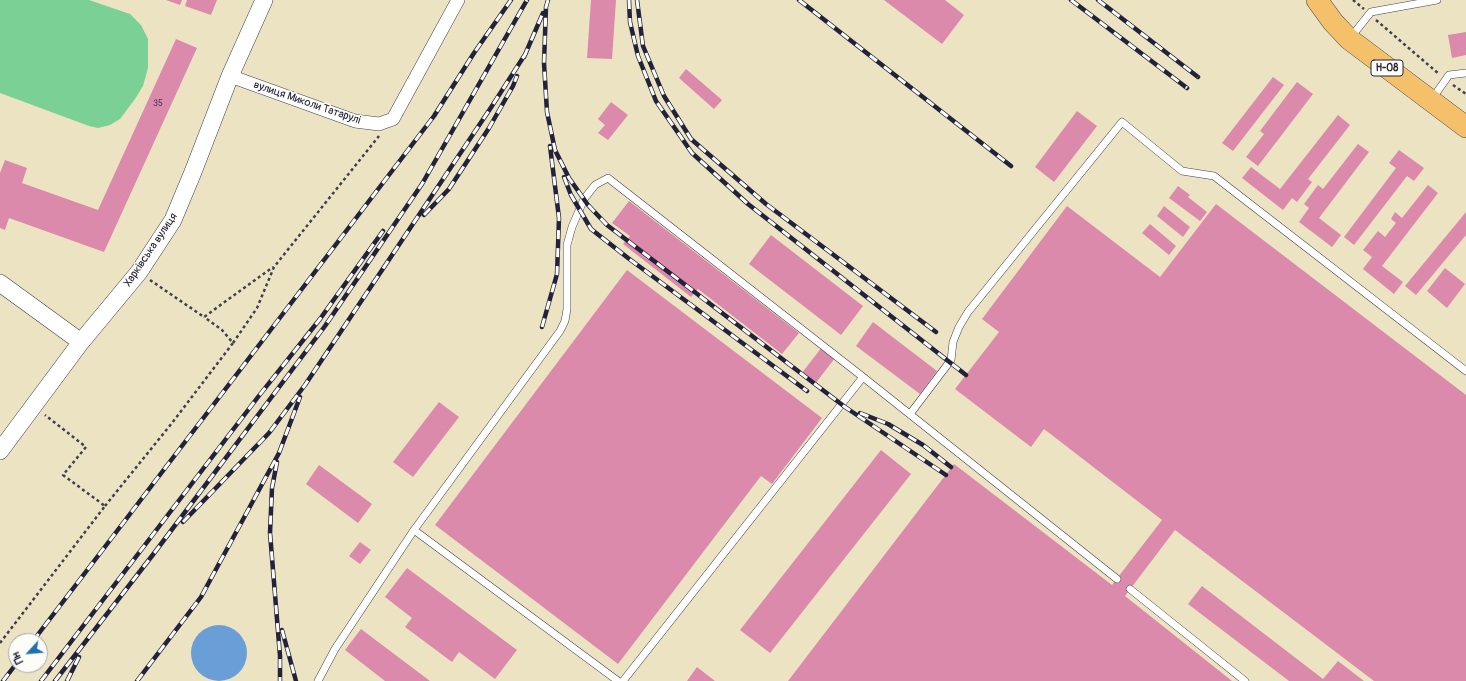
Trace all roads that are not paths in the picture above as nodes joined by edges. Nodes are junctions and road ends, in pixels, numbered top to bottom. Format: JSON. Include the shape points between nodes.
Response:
{"nodes":[{"id":1,"x":264,"y":0,"type":"edge"},
{"id":2,"x":458,"y":0,"type":"edge"},
{"id":3,"x":1317,"y":0,"type":"edge"},
{"id":4,"x":1437,"y":0,"type":"edge"},
{"id":5,"x":1349,"y":39,"type":"junction"},
{"id":6,"x":1466,"y":73,"type":"edge"},
{"id":7,"x":230,"y":76,"type":"junction"},
{"id":8,"x":1431,"y":100,"type":"junction"},
{"id":9,"x":1466,"y":127,"type":"edge"},
{"id":10,"x":0,"y":284,"type":"edge"},
{"id":11,"x":81,"y":342,"type":"junction"},
{"id":12,"x":1466,"y":371,"type":"edge"},
{"id":13,"x":864,"y":377,"type":"junction"},
{"id":14,"x":910,"y":414,"type":"junction"},
{"id":15,"x":0,"y":451,"type":"edge"},
{"id":16,"x":414,"y":530,"type":"junction"},
{"id":17,"x":1117,"y":579,"type":"dead end"},
{"id":18,"x":1130,"y":589,"type":"dead end"},
{"id":19,"x":318,"y":681,"type":"edge"},
{"id":20,"x":618,"y":681,"type":"edge"},
{"id":21,"x":623,"y":681,"type":"edge"},
{"id":22,"x":1245,"y":681,"type":"edge"}],
"edges":[{"from":1,"to":7,"type":"street","name":"Харківська вулиця"},
{"from":2,"to":7,"type":"street","name":"вулиця Миколи Татарулі","via":[[393,119],[379,124],[355,121]]},
{"from":3,"to":5,"type":"main road","number":"Н-08"},
{"from":4,"to":5,"type":"lane","via":[[1371,12]]},
{"from":5,"to":8,"type":"main road","number":"Н-08"},
{"from":6,"to":8,"type":"lane","via":[[1450,75]]},
{"from":7,"to":11,"type":"street","name":"Харківська вулиця","via":[[173,220],[139,272]]},
{"from":8,"to":9,"type":"main road","number":"Н-08"},
{"from":10,"to":11,"type":"street"},
{"from":11,"to":15,"type":"street","name":"Харківська вулиця"},
{"from":12,"to":14,"type":"lane","via":[[1214,176],[1182,171],[1122,122],[968,312],[953,342],[951,360]]},
{"from":13,"to":14,"type":"lane"},
{"from":13,"to":16,"type":"lane","via":[[608,178],[595,185],[584,199],[572,227],[567,245],[567,309],[560,331]]},
{"from":13,"to":21,"type":"lane"},
{"from":14,"to":17,"type":"lane"},
{"from":16,"to":19,"type":"lane","via":[[335,648]]},
{"from":16,"to":20,"type":"lane"},
{"from":18,"to":22,"type":"lane"}]}
